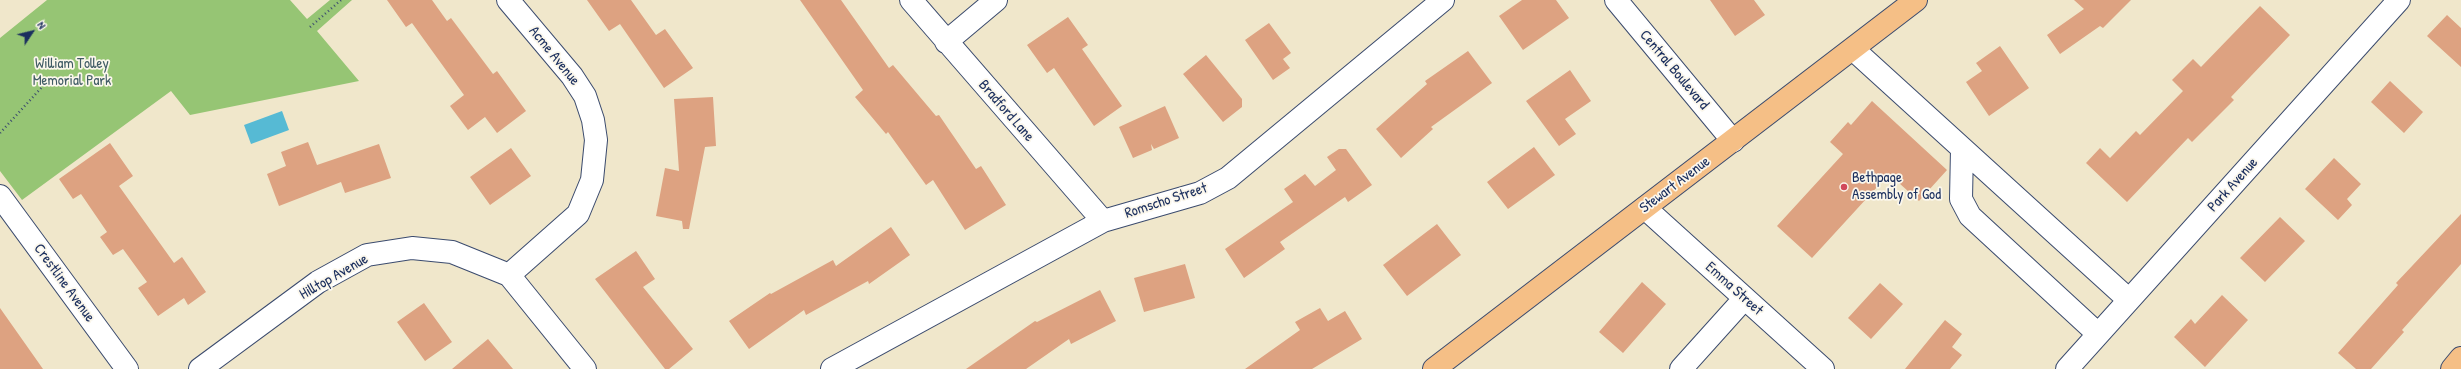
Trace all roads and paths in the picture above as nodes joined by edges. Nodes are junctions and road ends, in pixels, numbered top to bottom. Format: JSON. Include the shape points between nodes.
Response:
{"nodes":[{"id":1,"x":341,"y":0,"type":"edge"},
{"id":2,"x":508,"y":0,"type":"edge"},
{"id":3,"x":910,"y":0,"type":"edge"},
{"id":4,"x":996,"y":0,"type":"edge"},
{"id":5,"x":1443,"y":0,"type":"edge"},
{"id":6,"x":1616,"y":0,"type":"edge"},
{"id":7,"x":1916,"y":0,"type":"edge"},
{"id":8,"x":2399,"y":0,"type":"edge"},
{"id":9,"x":310,"y":27,"type":"dead end"},
{"id":10,"x":946,"y":42,"type":"junction"},
{"id":11,"x":1854,"y":50,"type":"junction"},
{"id":12,"x":43,"y":86,"type":"dead end"},
{"id":13,"x":0,"y":133,"type":"edge"},
{"id":14,"x":1733,"y":141,"type":"junction"},
{"id":15,"x":1962,"y":149,"type":"junction"},
{"id":16,"x":0,"y":196,"type":"edge"},
{"id":17,"x":1646,"y":208,"type":"junction"},
{"id":18,"x":1103,"y":221,"type":"junction"},
{"id":19,"x":509,"y":275,"type":"junction"},
{"id":20,"x":1744,"y":299,"type":"junction"},
{"id":21,"x":2129,"y":300,"type":"junction"},
{"id":22,"x":2098,"y":334,"type":"junction"},
{"id":23,"x":2461,"y":358,"type":"edge"},
{"id":24,"x":861,"y":362,"type":"edge"},
{"id":25,"x":127,"y":369,"type":"edge"},
{"id":26,"x":200,"y":369,"type":"edge"},
{"id":27,"x":584,"y":369,"type":"edge"},
{"id":28,"x":832,"y":369,"type":"edge"},
{"id":29,"x":1434,"y":369,"type":"edge"},
{"id":30,"x":1681,"y":369,"type":"edge"},
{"id":31,"x":1823,"y":369,"type":"edge"},
{"id":32,"x":2067,"y":369,"type":"edge"},
{"id":33,"x":2452,"y":369,"type":"edge"}],
"edges":[{"from":1,"to":9,"type":"path"},
{"from":2,"to":19,"type":"street","name":"Acme Avenue","via":[[572,76],[585,96],[596,140],[592,180],[578,214]]},
{"from":3,"to":10,"type":"street","name":"Bradford Lane"},
{"from":4,"to":10,"type":"street"},
{"from":5,"to":18,"type":"street","name":"Romscho Street","via":[[1228,178],[1200,193]]},
{"from":6,"to":14,"type":"street","name":"Central Boulevard"},
{"from":7,"to":11,"type":"main road","name":"Stewart Avenue"},
{"from":8,"to":21,"type":"street","name":"Park Avenue"},
{"from":10,"to":18,"type":"street","name":"Bradford Lane"},
{"from":11,"to":14,"type":"main road","name":"Stewart Avenue"},
{"from":11,"to":15,"type":"street"},
{"from":12,"to":13,"type":"path"},
{"from":14,"to":17,"type":"main road","name":"Stewart Avenue"},
{"from":15,"to":21,"type":"street"},
{"from":15,"to":22,"type":"street","via":[[1961,199],[1970,216]]},
{"from":16,"to":25,"type":"street","name":"Crestline Avenue"},
{"from":17,"to":20,"type":"street","name":"Emma Street"},
{"from":17,"to":29,"type":"main road","name":"Stewart Avenue"},
{"from":18,"to":24,"type":"street","name":"Romscho Street"},
{"from":19,"to":26,"type":"street","name":"Hilltop Avenue","via":[[452,252],[412,248],[367,255],[318,282]]},
{"from":19,"to":27,"type":"street","name":"Hilltop Avenue"},
{"from":20,"to":30,"type":"street"},
{"from":20,"to":31,"type":"street","name":"Emma Street"},
{"from":21,"to":22,"type":"street","name":"Park Avenue"},
{"from":22,"to":32,"type":"street","name":"Park Avenue"},
{"from":23,"to":33,"type":"main road"},
{"from":24,"to":28,"type":"street"}]}
